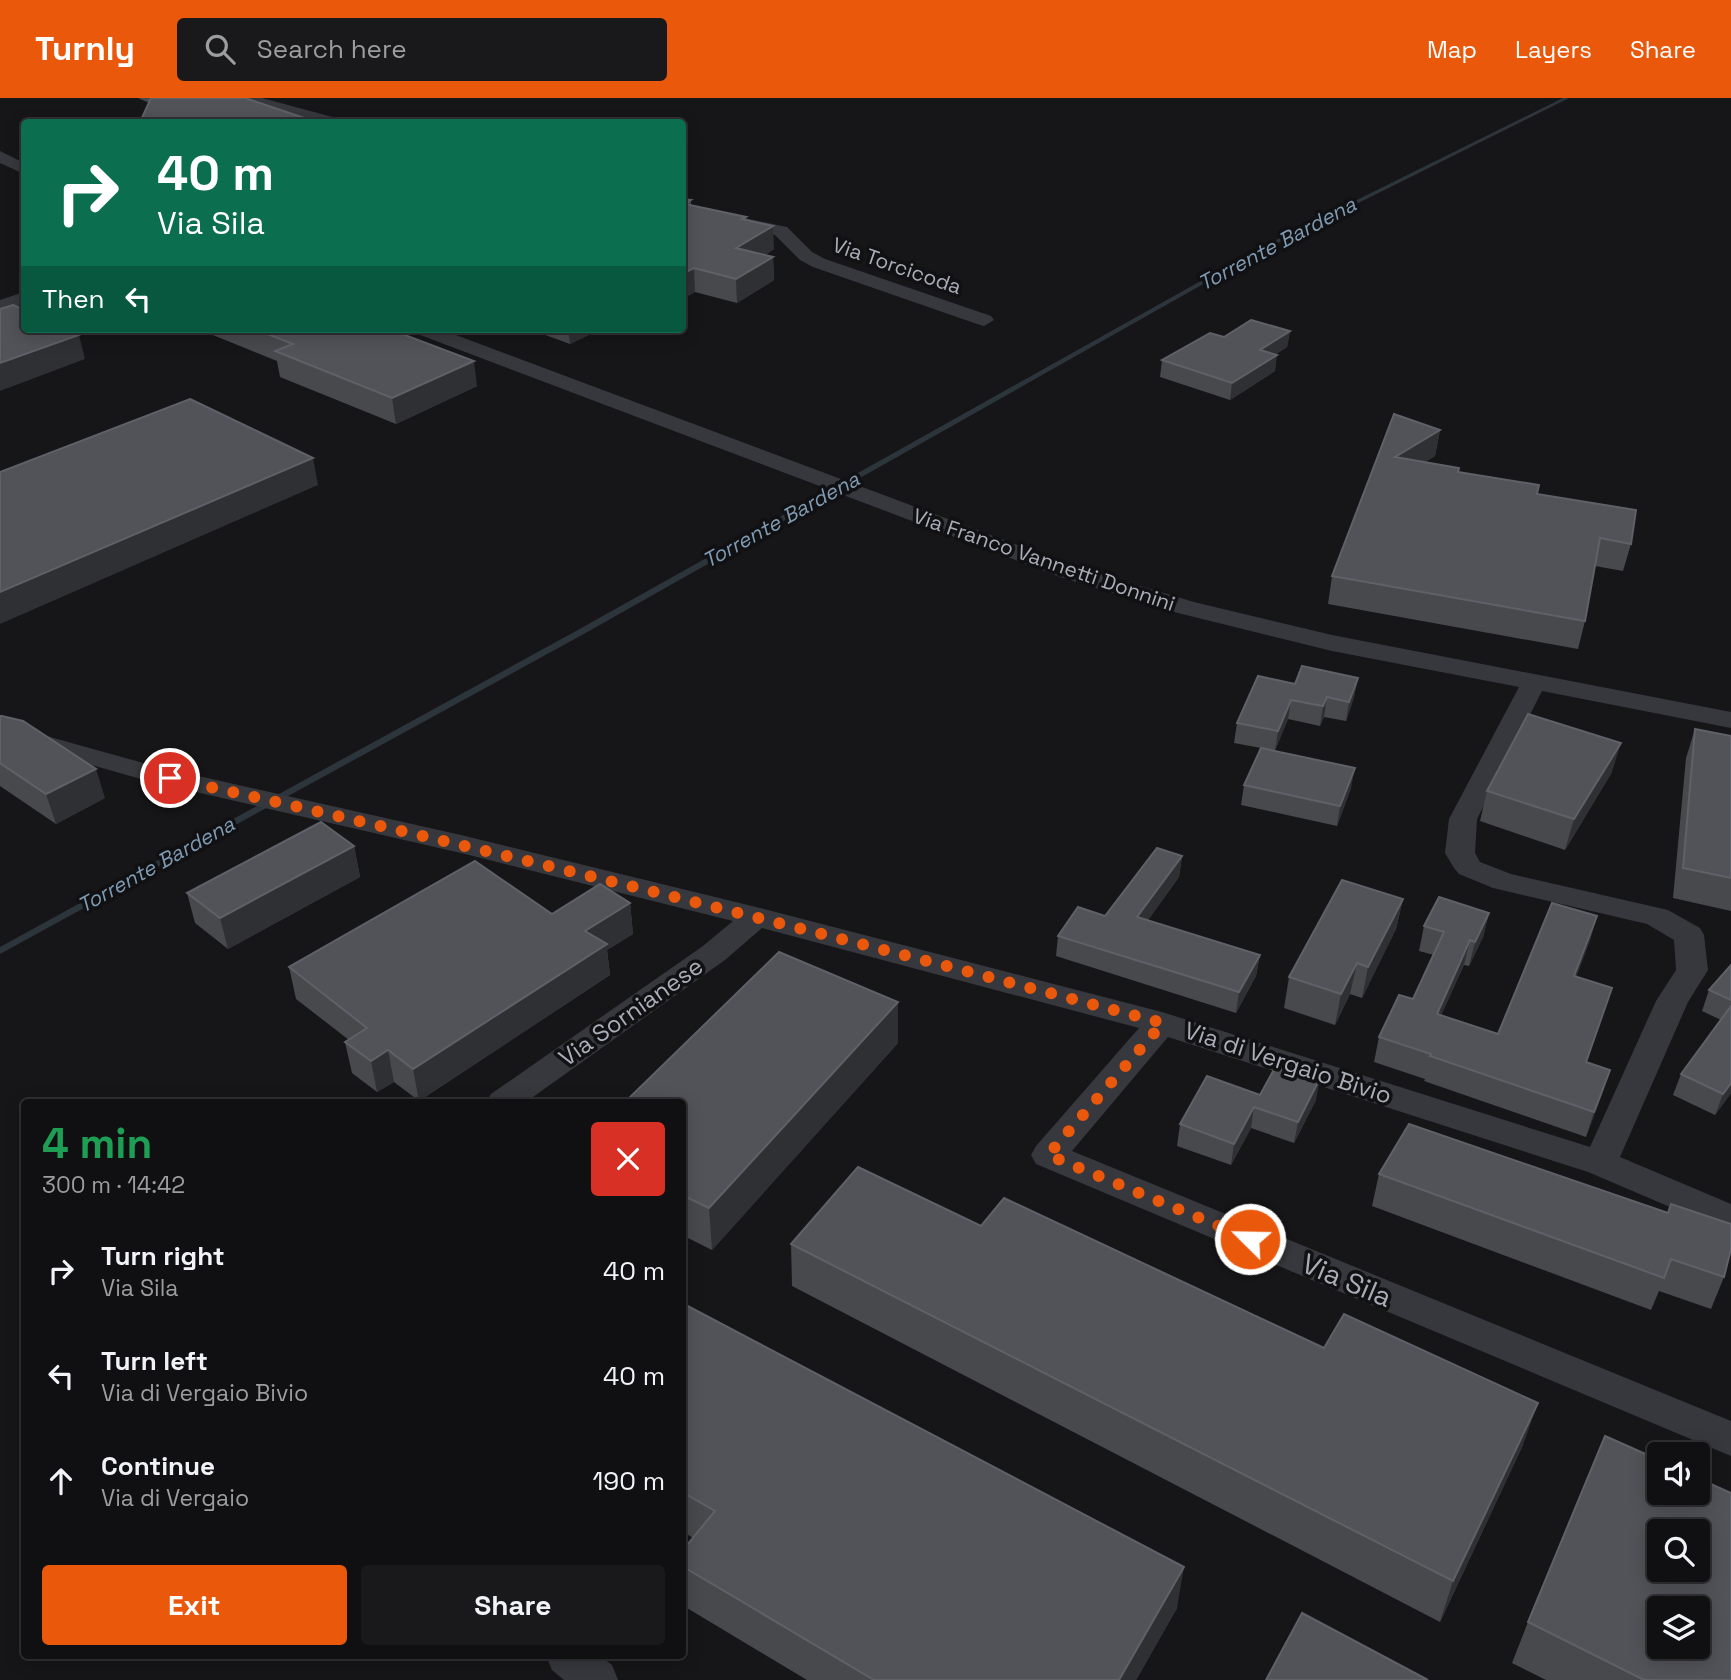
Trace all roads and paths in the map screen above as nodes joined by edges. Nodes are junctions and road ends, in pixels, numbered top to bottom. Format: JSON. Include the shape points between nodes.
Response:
{"nodes":[{"id":1,"x":244,"y":98,"type":"edge"},
{"id":2,"x":323,"y":119,"type":"edge"},
{"id":3,"x":0,"y":156,"type":"edge"},
{"id":4,"x":21,"y":167,"type":"edge"},
{"id":5,"x":686,"y":211,"type":"edge"},
{"id":6,"x":21,"y":299,"type":"edge"},
{"id":7,"x":0,"y":306,"type":"edge"},
{"id":8,"x":984,"y":320,"type":"dead end"},
{"id":9,"x":433,"y":333,"type":"edge"},
{"id":10,"x":1534,"y":682,"type":"junction"},
{"id":11,"x":1731,"y":720,"type":"edge"},
{"id":12,"x":0,"y":731,"type":"edge"},
{"id":13,"x":756,"y":917,"type":"junction"},
{"id":14,"x":1163,"y":1023,"type":"junction"},
{"id":15,"x":507,"y":1099,"type":"edge"},
{"id":16,"x":1600,"y":1163,"type":"junction"},
{"id":17,"x":1731,"y":1219,"type":"edge"},
{"id":18,"x":1731,"y":1440,"type":"edge"},
{"id":19,"x":572,"y":1659,"type":"edge"},
{"id":20,"x":596,"y":1680,"type":"edge"}],
"edges":[{"from":1,"to":2,"type":"street"},
{"from":3,"to":4,"type":"street"},
{"from":5,"to":8,"type":"street","name":"Via Torcicoda","via":[[781,231],[819,263]]},
{"from":6,"to":7,"type":"street"},
{"from":9,"to":10,"type":"street","name":"Via Franco Vannetti Donnini","via":[[1068,572],[1187,608],[1332,643]]},
{"from":10,"to":11,"type":"street","name":"Via Franco Vannetti Donnini"},
{"from":10,"to":16,"type":"street","via":[[1463,819],[1460,853],[1469,868],[1503,881],[1657,917],[1689,935],[1692,970],[1672,1001]]},
{"from":12,"to":13,"type":"street","name":"Via di Vergaio Bivio","via":[[148,773]]},
{"from":13,"to":14,"type":"street","name":"Via di Vergaio Bivio"},
{"from":13,"to":15,"type":"street","name":"Via Sornianese","via":[[714,953]]},
{"from":14,"to":16,"type":"street","name":"Via di Vergaio Bivio"},
{"from":14,"to":18,"type":"street","name":"Via Sila","via":[[1048,1155]]},
{"from":16,"to":17,"type":"street","name":"Via di Vergaio Bivio"},
{"from":19,"to":20,"type":"street"}]}
